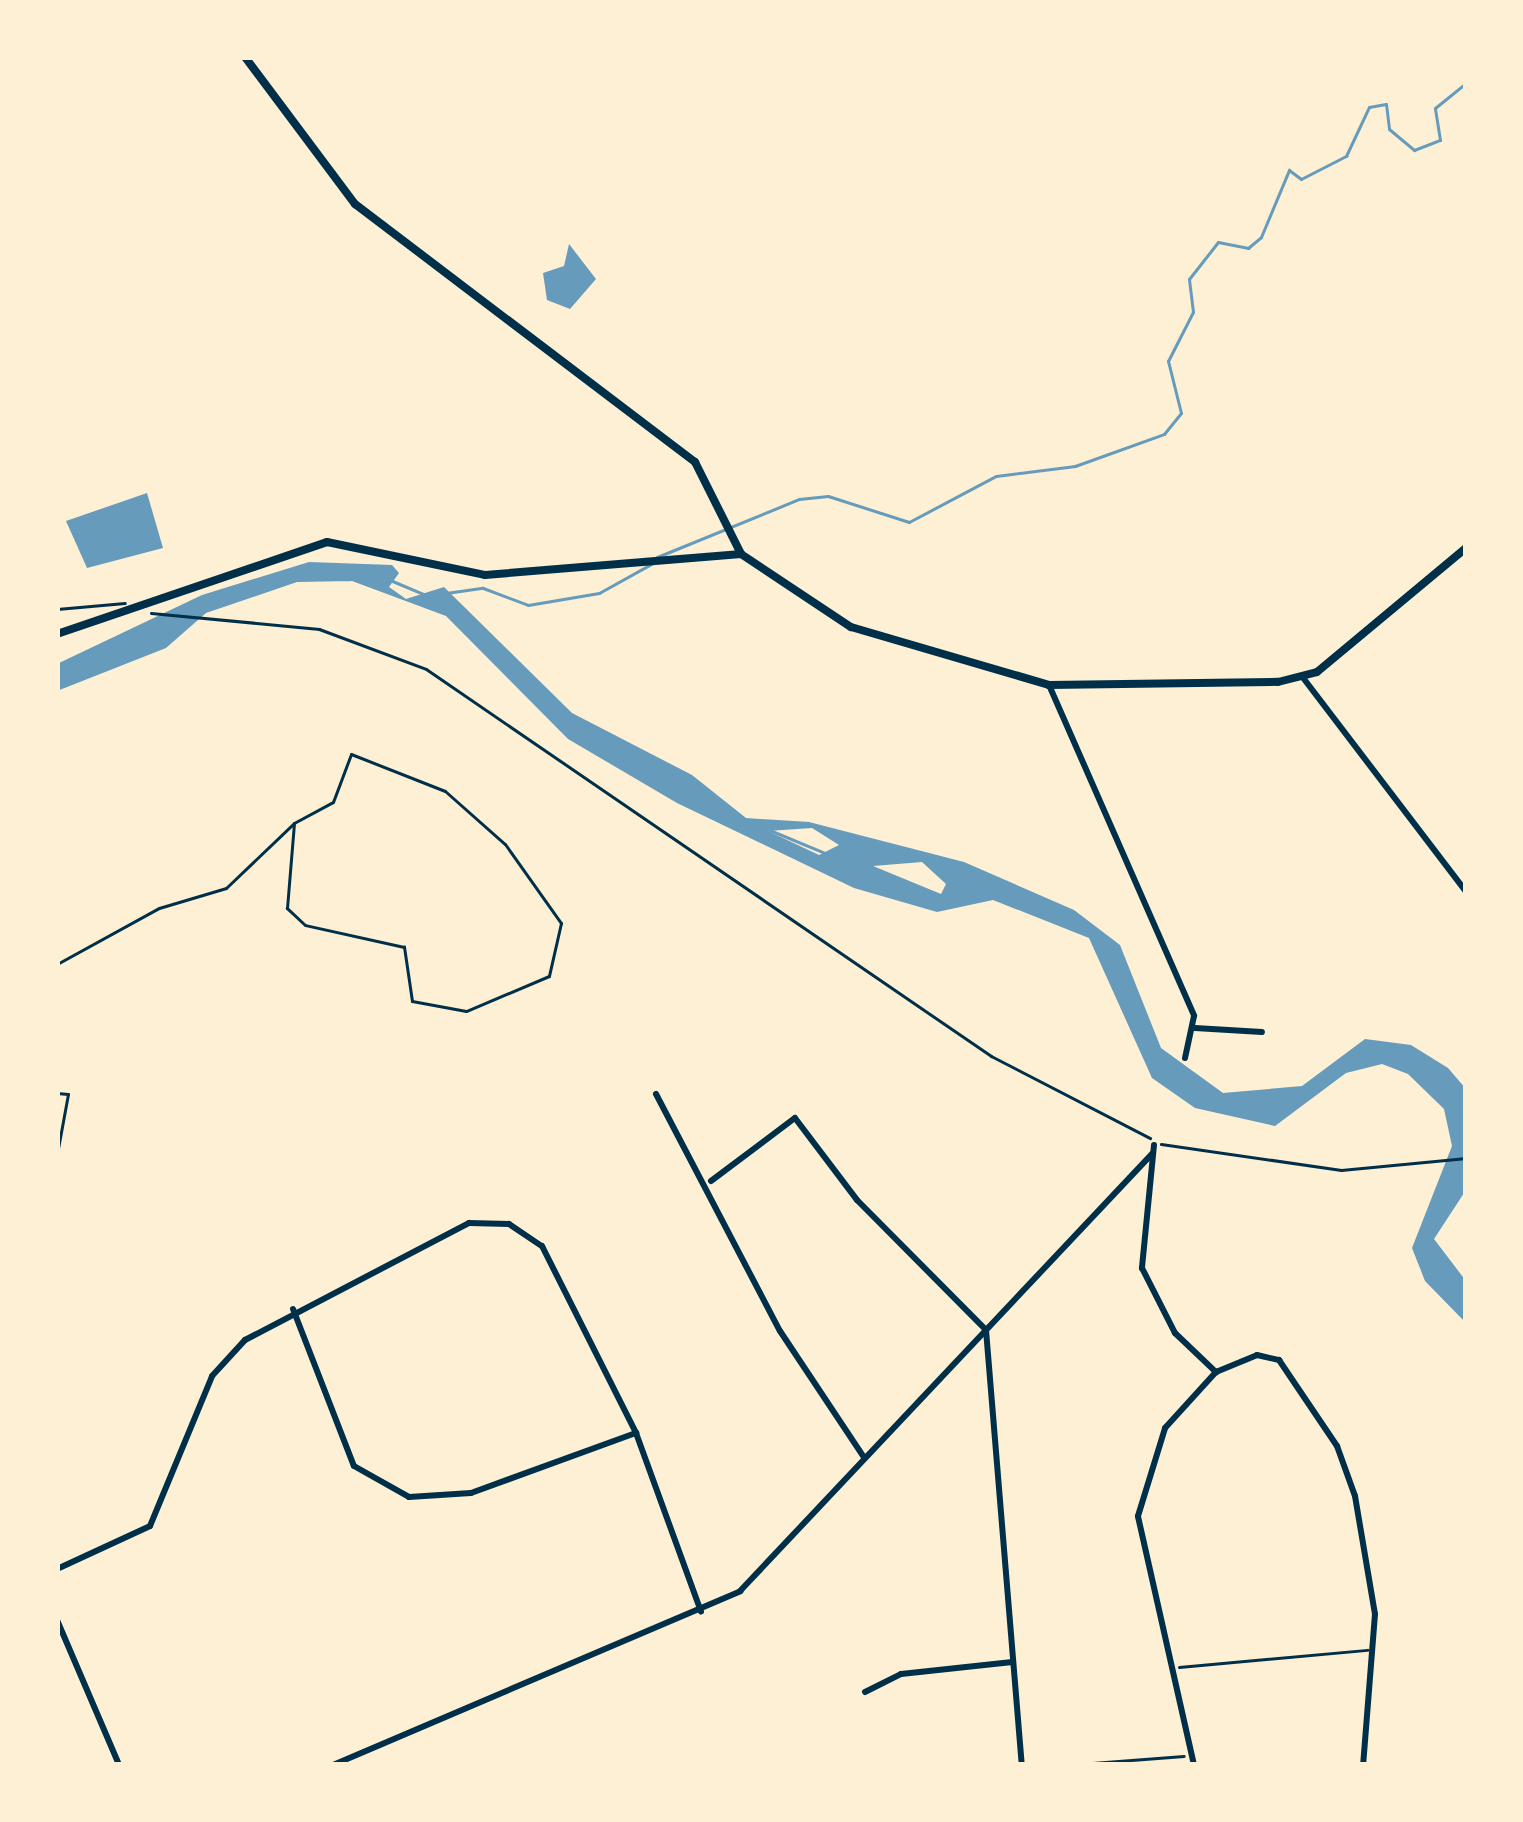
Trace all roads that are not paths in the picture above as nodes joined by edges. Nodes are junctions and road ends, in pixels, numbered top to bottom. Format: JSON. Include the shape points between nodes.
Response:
{"nodes":[{"id":1,"x":245,"y":57,"type":"edge"},
{"id":2,"x":1466,"y":548,"type":"edge"},
{"id":3,"x":741,"y":554,"type":"junction"},
{"id":4,"x":57,"y":634,"type":"edge"},
{"id":5,"x":1304,"y":679,"type":"junction"},
{"id":6,"x":1049,"y":685,"type":"junction"},
{"id":7,"x":1466,"y":892,"type":"edge"},
{"id":8,"x":1196,"y":1028,"type":"junction"},
{"id":9,"x":1262,"y":1032,"type":"dead end"},
{"id":10,"x":1185,"y":1058,"type":"dead end"},
{"id":11,"x":57,"y":1094,"type":"edge"},
{"id":12,"x":656,"y":1094,"type":"dead end"},
{"id":13,"x":57,"y":1154,"type":"edge"},
{"id":14,"x":711,"y":1181,"type":"junction"},
{"id":15,"x":293,"y":1309,"type":"junction"},
{"id":16,"x":986,"y":1330,"type":"junction"},
{"id":17,"x":1216,"y":1372,"type":"junction"},
{"id":18,"x":636,"y":1433,"type":"junction"},
{"id":19,"x":863,"y":1456,"type":"junction"},
{"id":20,"x":57,"y":1569,"type":"edge"},
{"id":21,"x":700,"y":1612,"type":"junction"},
{"id":22,"x":57,"y":1621,"type":"edge"},
{"id":23,"x":1013,"y":1662,"type":"junction"},
{"id":24,"x":865,"y":1692,"type":"dead end"},
{"id":25,"x":119,"y":1765,"type":"edge"},
{"id":26,"x":333,"y":1765,"type":"edge"},
{"id":27,"x":1022,"y":1765,"type":"edge"},
{"id":28,"x":1194,"y":1765,"type":"edge"},
{"id":29,"x":1363,"y":1765,"type":"edge"}],
"edges":[{"from":1,"to":3,"type":"street","via":[[346,195],[672,440],[727,509]]},
{"from":2,"to":5,"type":"street"},
{"from":3,"to":4,"type":"street","via":[[472,575],[327,542]]},
{"from":3,"to":6,"type":"street","via":[[851,627]]},
{"from":5,"to":6,"type":"street"},
{"from":5,"to":7,"type":"street"},
{"from":6,"to":8,"type":"street"},
{"from":8,"to":9,"type":"street"},
{"from":8,"to":10,"type":"street"},
{"from":11,"to":13,"type":"lane","via":[[68,1094]]},
{"from":12,"to":14,"type":"street"},
{"from":14,"to":16,"type":"street","via":[[795,1118],[857,1200]]},
{"from":14,"to":19,"type":"street","via":[[780,1331]]},
{"from":15,"to":18,"type":"street","via":[[354,1466],[409,1498],[471,1493]]},
{"from":15,"to":18,"type":"street","via":[[470,1223],[508,1224],[542,1246]]},
{"from":15,"to":20,"type":"street","via":[[212,1376],[150,1526]]},
{"from":16,"to":17,"type":"street","via":[[1153,1149],[1142,1268],[1175,1333]]},
{"from":16,"to":19,"type":"street"},
{"from":16,"to":23,"type":"street"},
{"from":17,"to":28,"type":"street","via":[[1165,1428],[1140,1486]]},
{"from":17,"to":29,"type":"street","via":[[1269,1357],[1307,1391],[1355,1496],[1376,1649]]},
{"from":18,"to":21,"type":"street"},
{"from":19,"to":21,"type":"street","via":[[745,1587]]},
{"from":21,"to":26,"type":"street"},
{"from":22,"to":25,"type":"street"},
{"from":23,"to":24,"type":"street","via":[[901,1674]]},
{"from":23,"to":27,"type":"street"}]}
